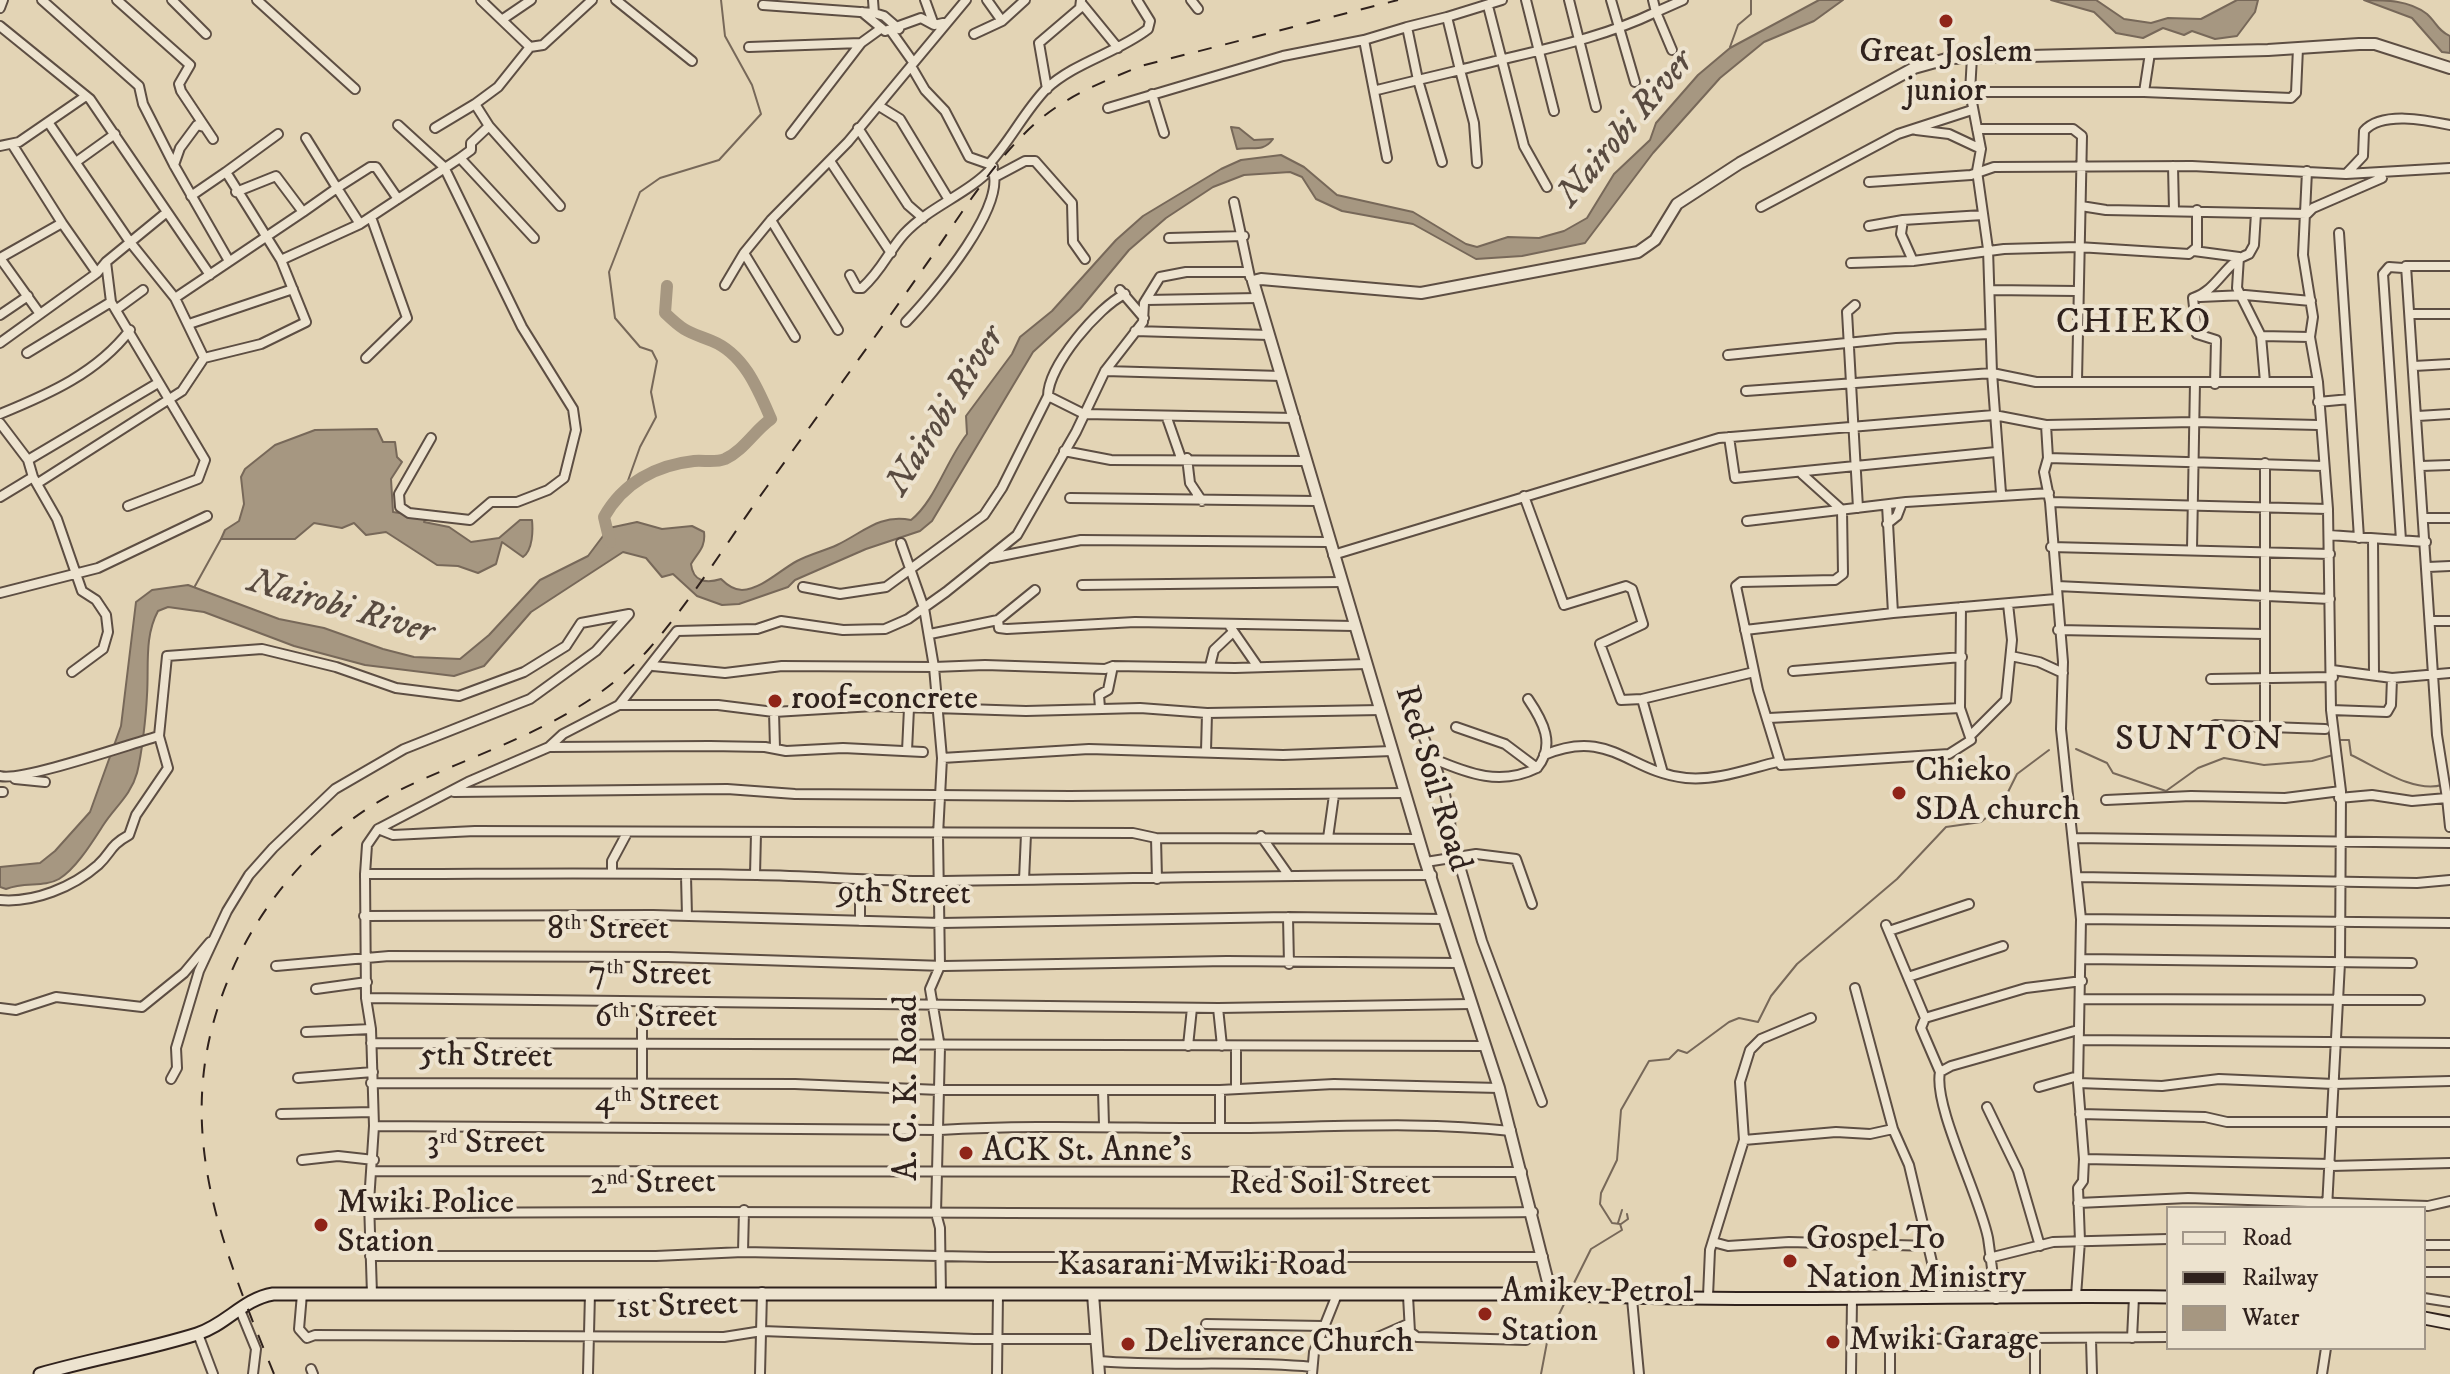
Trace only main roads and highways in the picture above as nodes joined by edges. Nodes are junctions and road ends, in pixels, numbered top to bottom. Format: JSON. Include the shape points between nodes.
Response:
{"nodes":[{"id":1,"x":2166,"y":1297,"type":"edge"},
{"id":2,"x":2426,"y":1318,"type":"edge"},
{"id":3,"x":2450,"y":1323,"type":"edge"},
{"id":4,"x":53,"y":1372,"type":"edge"},
{"id":5,"x":40,"y":1374,"type":"edge"}],
"edges":[{"from":1,"to":4,"type":"main road","name":"Kasarani Mwiki Road","via":[[265,1295],[198,1334]]},
{"from":2,"to":3,"type":"main road"},
{"from":4,"to":5,"type":"main road","name":"Kasarani Mwiki Road"}]}
